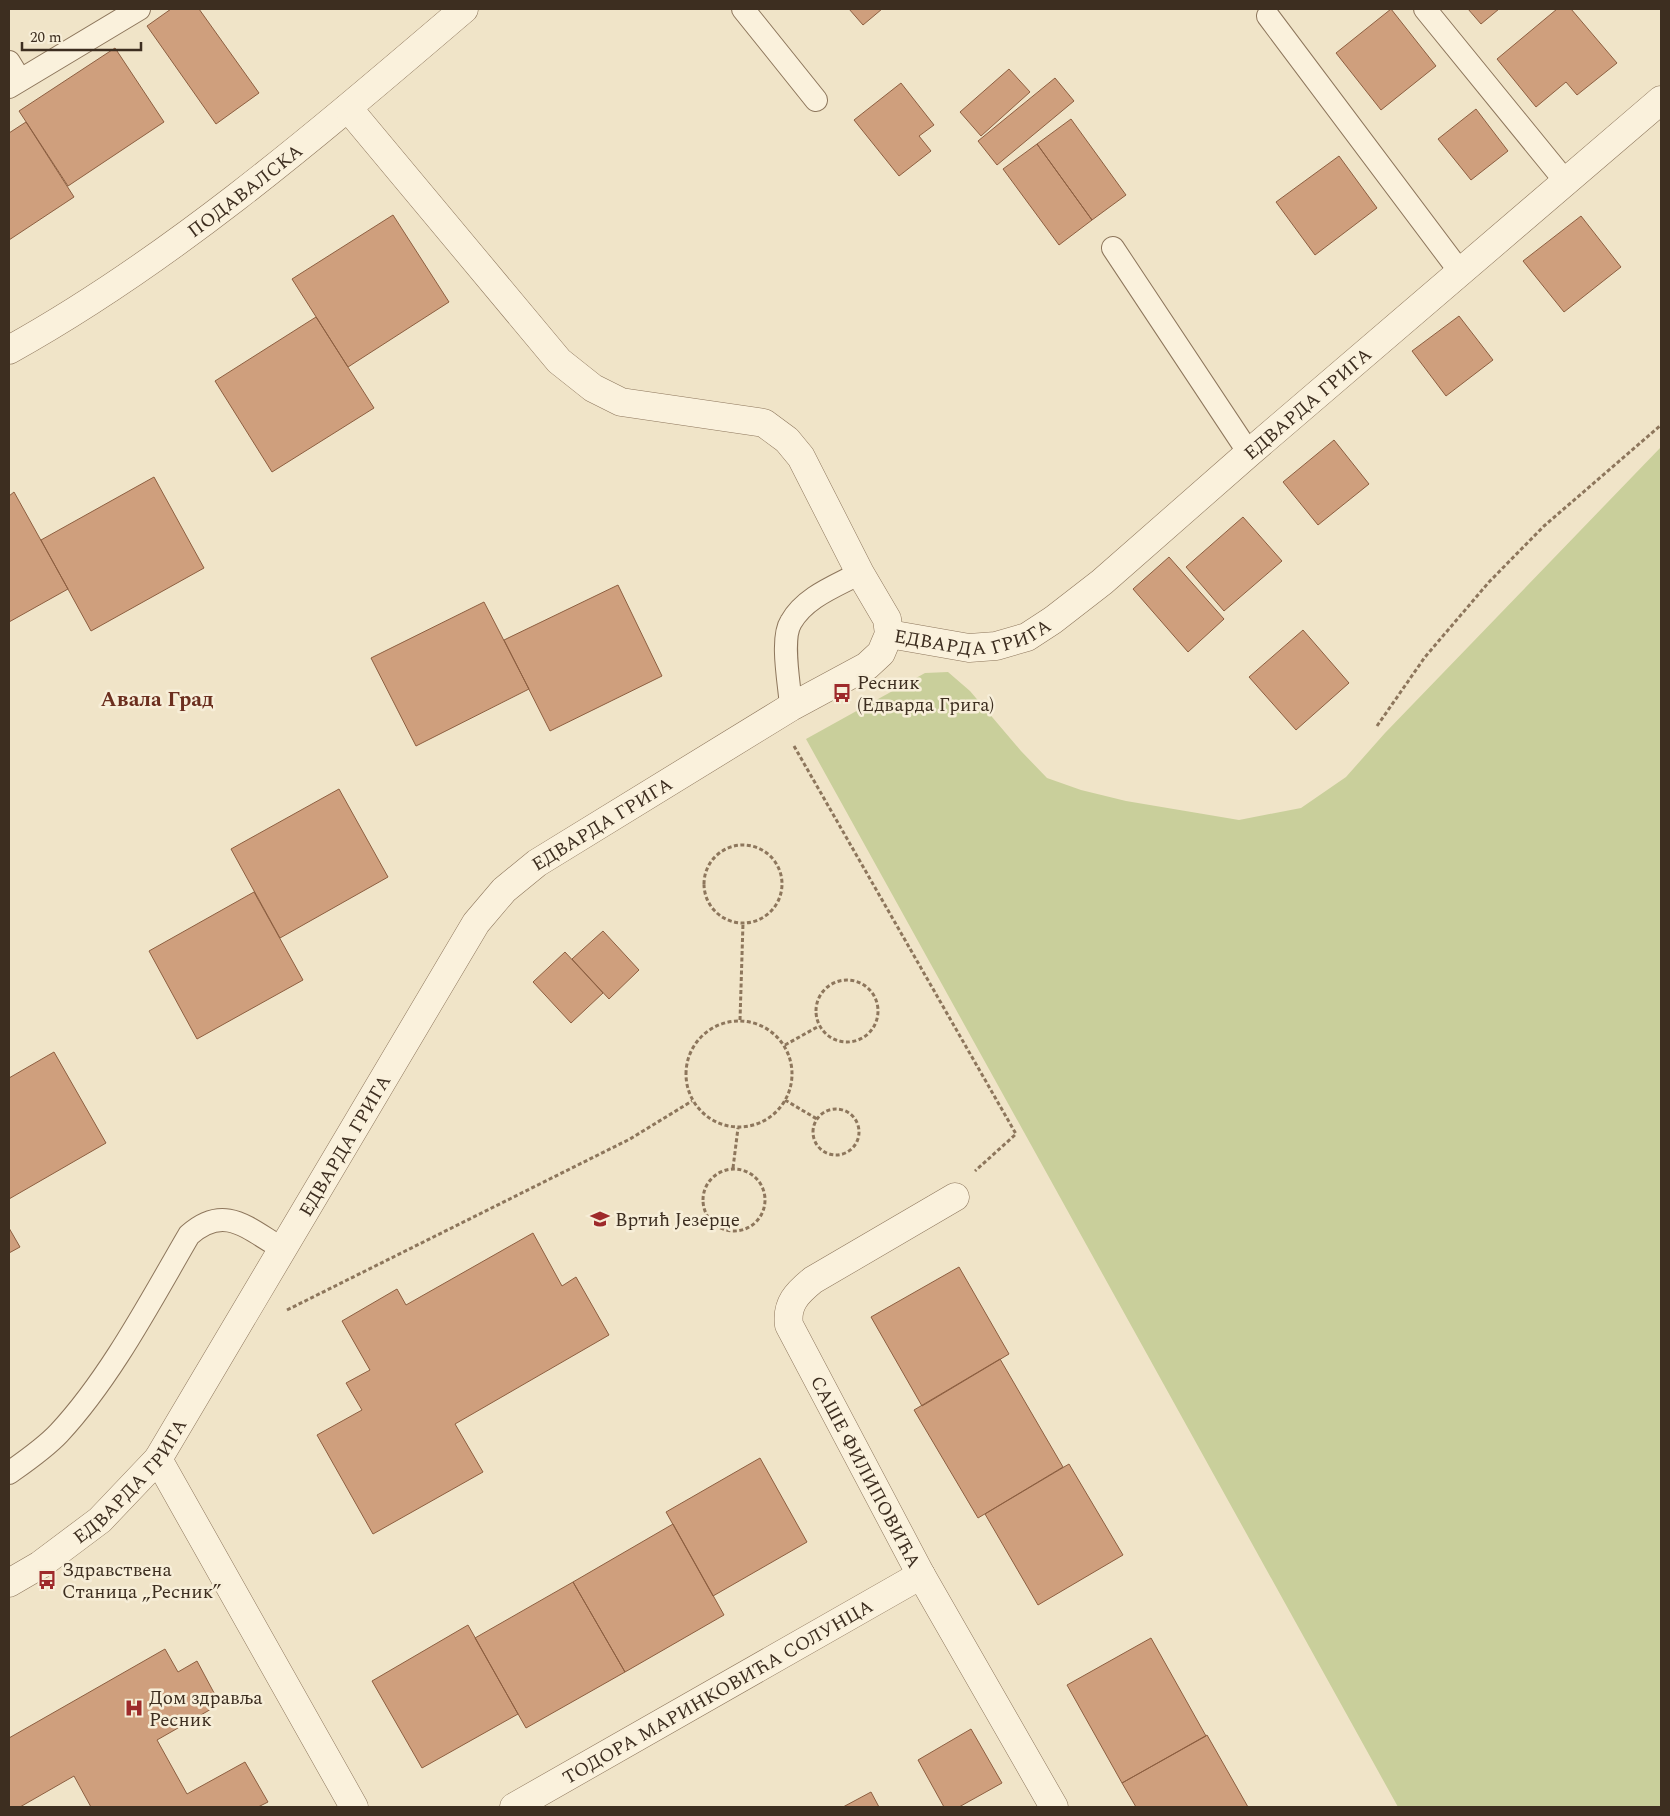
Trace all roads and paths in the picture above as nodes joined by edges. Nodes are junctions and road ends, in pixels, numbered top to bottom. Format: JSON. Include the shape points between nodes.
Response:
{"nodes":[{"id":1,"x":139,"y":9,"type":"edge"},
{"id":2,"x":464,"y":9,"type":"edge"},
{"id":3,"x":743,"y":9,"type":"edge"},
{"id":4,"x":1425,"y":9,"type":"edge"},
{"id":5,"x":1268,"y":16,"type":"dead end"},
{"id":6,"x":12,"y":76,"type":"edge"},
{"id":7,"x":816,"y":100,"type":"dead end"},
{"id":8,"x":1661,"y":100,"type":"edge"},
{"id":9,"x":348,"y":108,"type":"junction"},
{"id":10,"x":1566,"y":182,"type":"junction"},
{"id":11,"x":1113,"y":248,"type":"dead end"},
{"id":12,"x":1461,"y":273,"type":"junction"},
{"id":13,"x":9,"y":350,"type":"edge"},
{"id":14,"x":1661,"y":425,"type":"edge"},
{"id":15,"x":1249,"y":453,"type":"junction"},
{"id":16,"x":860,"y":573,"type":"junction"},
{"id":17,"x":889,"y":634,"type":"junction"},
{"id":18,"x":784,"y":712,"type":"junction"},
{"id":19,"x":1377,"y":726,"type":"dead end"},
{"id":20,"x":743,"y":924,"type":"junction"},
{"id":21,"x":740,"y":1020,"type":"junction"},
{"id":22,"x":819,"y":1026,"type":"junction"},
{"id":23,"x":785,"y":1046,"type":"junction"},
{"id":24,"x":785,"y":1100,"type":"junction"},
{"id":25,"x":692,"y":1101,"type":"junction"},
{"id":26,"x":817,"y":1119,"type":"junction"},
{"id":27,"x":738,"y":1128,"type":"junction"},
{"id":28,"x":733,"y":1168,"type":"junction"},
{"id":29,"x":955,"y":1197,"type":"joint"},
{"id":30,"x":283,"y":1249,"type":"junction"},
{"id":31,"x":308,"y":1300,"type":"dead end"},
{"id":32,"x":158,"y":1459,"type":"junction"},
{"id":33,"x":9,"y":1473,"type":"edge"},
{"id":34,"x":921,"y":1575,"type":"junction"},
{"id":35,"x":9,"y":1583,"type":"edge"},
{"id":36,"x":354,"y":1807,"type":"edge"},
{"id":37,"x":514,"y":1807,"type":"edge"},
{"id":38,"x":1054,"y":1807,"type":"edge"}],
"edges":[{"from":1,"to":6,"type":"lane"},
{"from":2,"to":9,"type":"street","name":"ПОДАВАЛСКА"},
{"from":3,"to":7,"type":"lane"},
{"from":4,"to":10,"type":"lane"},
{"from":5,"to":12,"type":"lane"},
{"from":8,"to":10,"type":"street","name":"ЕДВАРДА ГРИГА"},
{"from":9,"to":13,"type":"street","name":"ПОДАВАЛСКА","via":[[132,274],[60,322]]},
{"from":9,"to":16,"type":"street","via":[[559,361],[593,388],[621,402],[764,423],[787,440],[801,457]]},
{"from":10,"to":12,"type":"street","name":"ЕДВАРДА ГРИГА"},
{"from":11,"to":15,"type":"lane"},
{"from":12,"to":15,"type":"street","name":"ЕДВАРДА ГРИГА"},
{"from":14,"to":19,"type":"path","via":[[1544,526],[1489,582],[1424,657]]},
{"from":15,"to":17,"type":"street","name":"ЕДВАРДА ГРИГА","via":[[1102,582],[1027,637],[996,646],[969,648]]},
{"from":16,"to":17,"type":"street","via":[[887,619]]},
{"from":16,"to":18,"type":"lane","via":[[811,600],[790,623],[786,645]]},
{"from":17,"to":18,"type":"street","name":"ЕДВАРДА ГРИГА","via":[[875,661]]},
{"from":18,"to":29,"type":"path","via":[[1016,1134],[955,1189]]},
{"from":18,"to":30,"type":"street","name":"ЕДВАРДА ГРИГА","via":[[537,863],[504,890],[476,923],[442,978]]},
{"from":20,"to":20,"type":"path","via":[[730,922],[710,906],[703,882],[713,858],[735,845],[748,844],[772,856],[782,880],[781,893],[768,915]]},
{"from":20,"to":21,"type":"path"},
{"from":21,"to":23,"type":"path","via":[[758,1023],[773,1032]]},
{"from":21,"to":25,"type":"path","via":[[723,1022],[707,1031],[695,1044],[688,1060],[686,1077]]},
{"from":22,"to":22,"type":"path","via":[[837,1041],[857,1041],[873,1028],[878,1009],[870,990],[862,984],[842,981],[832,984],[818,999]]},
{"from":22,"to":23,"type":"path"},
{"from":23,"to":24,"type":"path","via":[[792,1062],[793,1080]]},
{"from":24,"to":26,"type":"path"},
{"from":24,"to":27,"type":"path","via":[[778,1111],[763,1121]]},
{"from":25,"to":27,"type":"path","via":[[712,1120]]},
{"from":25,"to":31,"type":"path","via":[[630,1139]]},
{"from":26,"to":26,"type":"path","via":[[815,1142],[826,1153],[842,1154],[854,1146],[858,1139],[858,1125],[849,1113],[828,1110]]},
{"from":27,"to":28,"type":"path"},
{"from":28,"to":28,"type":"path","via":[[711,1180],[704,1193],[703,1204],[713,1222],[731,1230],[750,1226],[763,1211],[765,1201],[764,1191],[756,1178]]},
{"from":29,"to":34,"type":"street","name":"САШЕ ФИЛИПОВИЋА","via":[[813,1280],[793,1300],[788,1317],[792,1334]]},
{"from":30,"to":32,"type":"street","name":"ЕДВАРДА ГРИГА"},
{"from":30,"to":33,"type":"lane","via":[[222,1218],[198,1226],[189,1234],[136,1325],[82,1405],[58,1434]]},
{"from":32,"to":35,"type":"street","name":"ЕДВАРДА ГРИГА","via":[[100,1520],[40,1565]]},
{"from":32,"to":36,"type":"street"},
{"from":34,"to":37,"type":"street","name":"ТОДОРА МАРИНКОВИЋА СОЛУНЦА"},
{"from":34,"to":38,"type":"street","name":"САШЕ ФИЛИПОВИЋА"}]}
